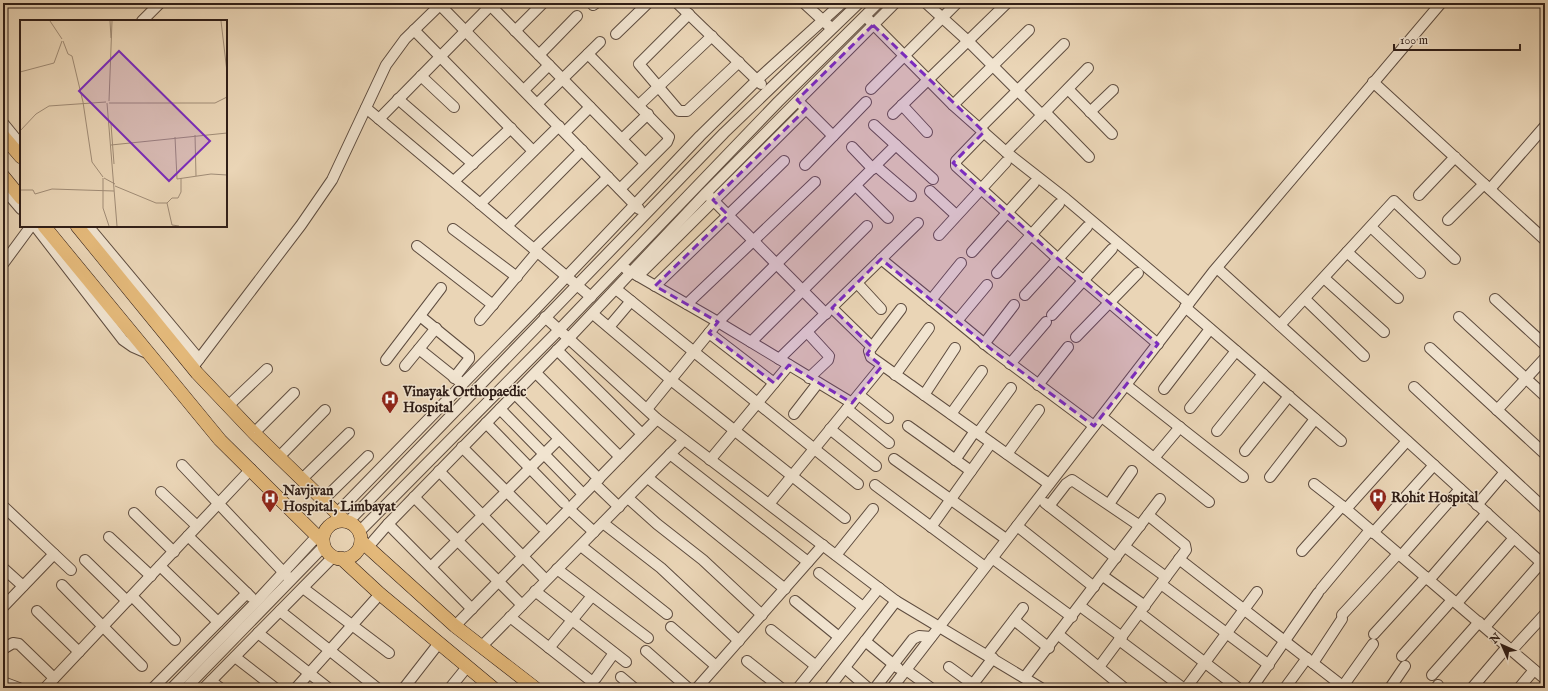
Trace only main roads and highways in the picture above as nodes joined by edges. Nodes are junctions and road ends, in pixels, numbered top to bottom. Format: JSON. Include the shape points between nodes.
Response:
{"nodes":[{"id":1,"x":3,"y":136,"type":"edge"},
{"id":2,"x":19,"y":148,"type":"edge"},
{"id":3,"x":3,"y":176,"type":"edge"},
{"id":4,"x":20,"y":197,"type":"edge"},
{"id":5,"x":45,"y":227,"type":"edge"},
{"id":6,"x":78,"y":227,"type":"edge"},
{"id":7,"x":343,"y":519,"type":"junction"},
{"id":8,"x":362,"y":540,"type":"junction"},
{"id":9,"x":321,"y":541,"type":"junction"},
{"id":10,"x":337,"y":557,"type":"junction"},
{"id":11,"x":492,"y":688,"type":"edge"},
{"id":12,"x":535,"y":688,"type":"edge"}],
"edges":[{"from":1,"to":2,"type":"main road"},
{"from":3,"to":4,"type":"main road"},
{"from":5,"to":9,"type":"main road","via":[[220,440]]},
{"from":6,"to":7,"type":"main road","via":[[196,363],[228,406]]},
{"from":7,"to":8,"type":"main road","via":[[355,526]]},
{"from":7,"to":9,"type":"main road","via":[[329,527]]},
{"from":8,"to":10,"type":"main road","via":[[351,556]]},
{"from":8,"to":12,"type":"main road","via":[[455,626]]},
{"from":9,"to":10,"type":"main road","via":[[328,553]]},
{"from":10,"to":11,"type":"main road"}]}
